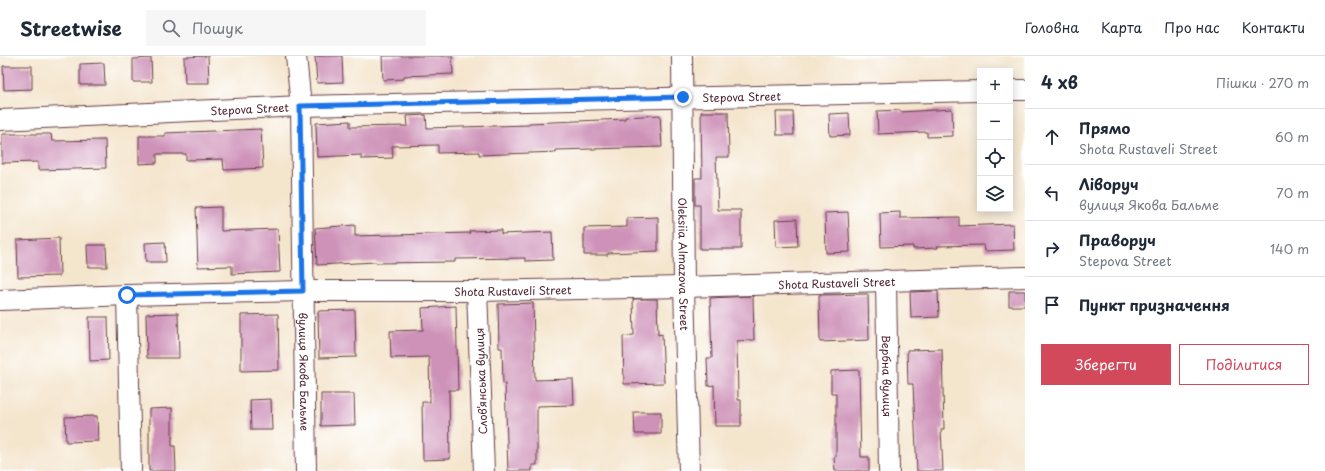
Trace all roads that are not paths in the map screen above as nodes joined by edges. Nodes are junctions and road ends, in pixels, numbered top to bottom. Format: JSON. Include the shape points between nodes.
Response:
{"nodes":[{"id":1,"x":296,"y":56,"type":"edge"},
{"id":2,"x":682,"y":56,"type":"edge"},
{"id":3,"x":1013,"y":90,"type":"edge"},
{"id":4,"x":1025,"y":90,"type":"edge"},
{"id":5,"x":977,"y":91,"type":"edge"},
{"id":6,"x":683,"y":97,"type":"junction"},
{"id":7,"x":300,"y":106,"type":"junction"},
{"id":8,"x":0,"y":120,"type":"edge"},
{"id":9,"x":1025,"y":277,"type":"edge"},
{"id":10,"x":886,"y":280,"type":"junction"},
{"id":11,"x":684,"y":287,"type":"junction"},
{"id":12,"x":303,"y":291,"type":"junction"},
{"id":13,"x":477,"y":291,"type":"junction"},
{"id":14,"x":127,"y":295,"type":"junction"},
{"id":15,"x":0,"y":300,"type":"edge"},
{"id":16,"x":131,"y":471,"type":"edge"},
{"id":17,"x":306,"y":471,"type":"edge"},
{"id":18,"x":484,"y":471,"type":"edge"},
{"id":19,"x":690,"y":471,"type":"edge"},
{"id":20,"x":889,"y":471,"type":"edge"}],
"edges":[{"from":1,"to":7,"type":"street","name":"вулиця Якова Бальме"},
{"from":2,"to":6,"type":"street","name":"Oleksiia Almazova Street"},
{"from":3,"to":4,"type":"street"},
{"from":5,"to":6,"type":"street","name":"Stepova Street"},
{"from":6,"to":7,"type":"street","name":"Stepova Street"},
{"from":6,"to":11,"type":"street","name":"Oleksiia Almazova Street"},
{"from":7,"to":8,"type":"street","name":"Stepova Street"},
{"from":7,"to":12,"type":"street","name":"вулиця Якова Бальме"},
{"from":9,"to":10,"type":"street","name":"Shota Rustaveli Street"},
{"from":10,"to":11,"type":"street","name":"Shota Rustaveli Street"},
{"from":10,"to":20,"type":"street","name":"Вербна вулиця"},
{"from":11,"to":13,"type":"street","name":"Shota Rustaveli Street"},
{"from":11,"to":19,"type":"street","name":"Oleksiia Almazova Street"},
{"from":12,"to":13,"type":"street","name":"Shota Rustaveli Street"},
{"from":12,"to":14,"type":"street","name":"Shota Rustaveli Street"},
{"from":12,"to":17,"type":"street","name":"вулиця Якова Бальме"},
{"from":13,"to":18,"type":"street","name":"Словʼянська вулиця"},
{"from":14,"to":15,"type":"street","name":"Shota Rustaveli Street"},
{"from":14,"to":16,"type":"street"}]}
